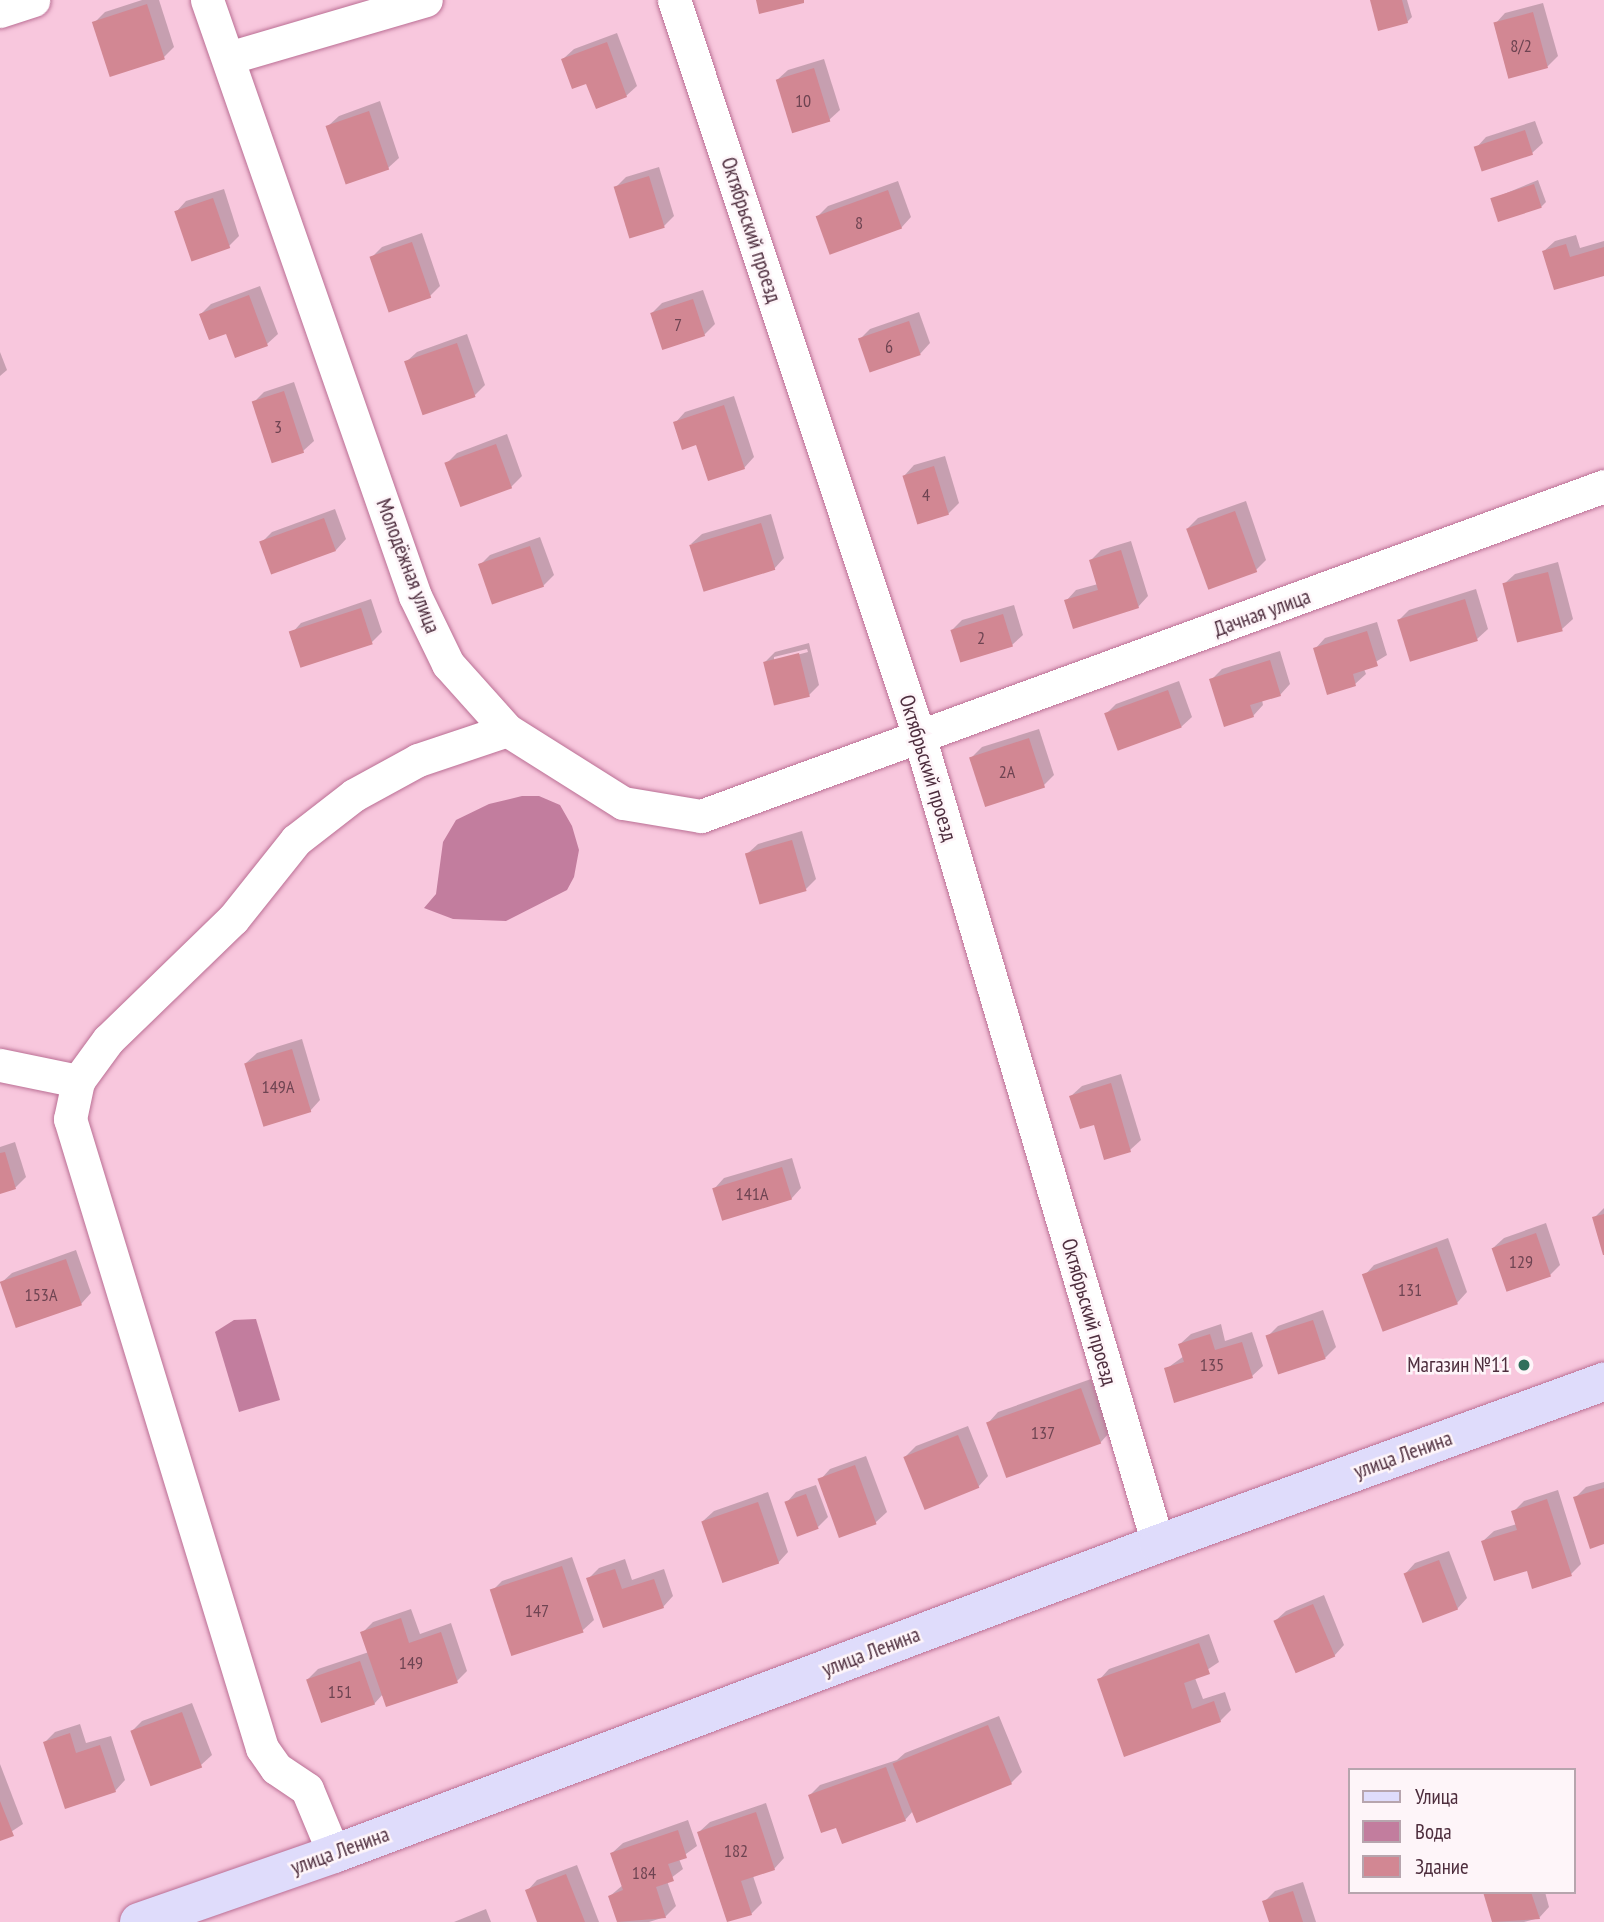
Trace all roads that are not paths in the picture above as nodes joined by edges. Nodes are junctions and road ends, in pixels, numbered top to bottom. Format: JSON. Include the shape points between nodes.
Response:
{"nodes":[{"id":1,"x":33,"y":0,"type":"edge"},
{"id":2,"x":207,"y":0,"type":"edge"},
{"id":3,"x":426,"y":0,"type":"edge"},
{"id":4,"x":674,"y":0,"type":"edge"},
{"id":5,"x":0,"y":11,"type":"edge"},
{"id":6,"x":228,"y":58,"type":"junction"},
{"id":7,"x":1604,"y":486,"type":"edge"},
{"id":8,"x":506,"y":730,"type":"junction"},
{"id":9,"x":920,"y":739,"type":"junction"},
{"id":10,"x":0,"y":1065,"type":"edge"},
{"id":11,"x":78,"y":1081,"type":"junction"},
{"id":12,"x":1604,"y":1382,"type":"edge"},
{"id":13,"x":1158,"y":1544,"type":"junction"},
{"id":14,"x":334,"y":1854,"type":"junction"},
{"id":15,"x":139,"y":1922,"type":"edge"}],
"edges":[{"from":1,"to":5,"type":"street"},
{"from":2,"to":6,"type":"street","name":"Молодёжная улица"},
{"from":3,"to":6,"type":"street"},
{"from":4,"to":9,"type":"street","name":"Октябрьский проезд"},
{"from":6,"to":8,"type":"street","name":"Молодёжная улица","via":[[415,596],[448,664]]},
{"from":7,"to":9,"type":"street","name":"Дачная улица"},
{"from":8,"to":9,"type":"street","name":"Молодёжная улица","via":[[623,803],[701,816]]},
{"from":8,"to":11,"type":"street","via":[[418,760],[354,795],[296,840],[233,919],[108,1040]]},
{"from":9,"to":13,"type":"street","name":"Октябрьский проезд"},
{"from":10,"to":11,"type":"street"},
{"from":11,"to":14,"type":"street","via":[[70,1118],[262,1748],[276,1768],[307,1789]]},
{"from":12,"to":13,"type":"main road","name":"улица Ленина"},
{"from":13,"to":14,"type":"main road","name":"улица Ленина"},
{"from":14,"to":15,"type":"main road","name":"улица Ленина"}]}
